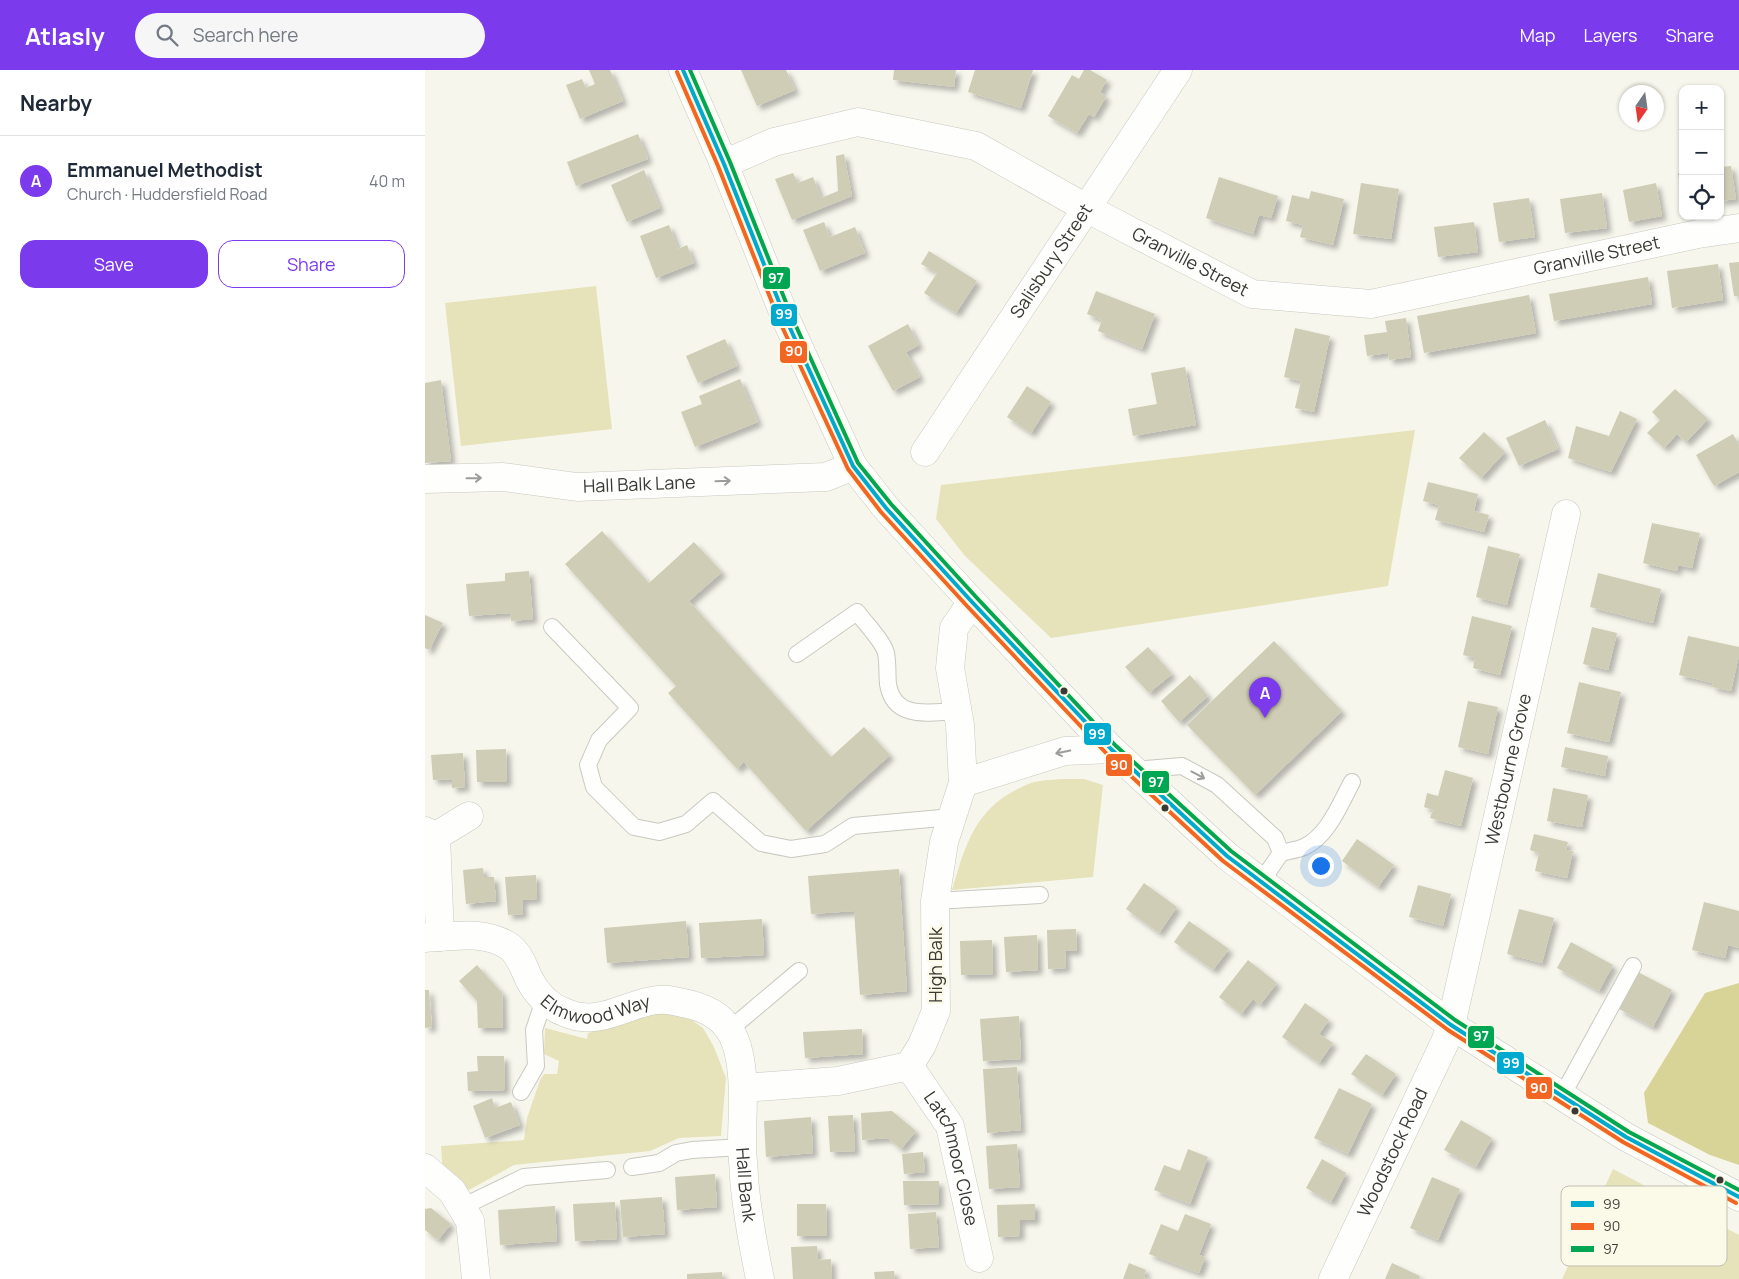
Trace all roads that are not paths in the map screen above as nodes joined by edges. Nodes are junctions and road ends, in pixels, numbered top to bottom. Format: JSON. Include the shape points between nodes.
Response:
{"nodes":[{"id":1,"x":683,"y":70,"type":"edge"},
{"id":2,"x":1178,"y":70,"type":"edge"},
{"id":3,"x":724,"y":164,"type":"junction"},
{"id":4,"x":1086,"y":208,"type":"junction"},
{"id":5,"x":1739,"y":228,"type":"edge"},
{"id":6,"x":925,"y":452,"type":"dead end"},
{"id":7,"x":853,"y":466,"type":"junction"},
{"id":8,"x":425,"y":479,"type":"edge"},
{"id":9,"x":1566,"y":514,"type":"dead end"},
{"id":10,"x":972,"y":602,"type":"junction"},
{"id":11,"x":552,"y":626,"type":"dead end"},
{"id":12,"x":797,"y":654,"type":"dead end"},
{"id":13,"x":957,"y":711,"type":"junction"},
{"id":14,"x":1111,"y":749,"type":"junction"},
{"id":15,"x":1134,"y":770,"type":"junction"},
{"id":16,"x":1352,"y":782,"type":"dead end"},
{"id":17,"x":963,"y":783,"type":"junction"},
{"id":18,"x":469,"y":816,"type":"dead end"},
{"id":19,"x":952,"y":817,"type":"junction"},
{"id":20,"x":431,"y":833,"type":"edge"},
{"id":21,"x":1281,"y":853,"type":"junction"},
{"id":22,"x":1261,"y":882,"type":"junction"},
{"id":23,"x":1040,"y":895,"type":"dead end"},
{"id":24,"x":935,"y":901,"type":"junction"},
{"id":25,"x":433,"y":937,"type":"edge"},
{"id":26,"x":1633,"y":966,"type":"dead end"},
{"id":27,"x":799,"y":971,"type":"dead end"},
{"id":28,"x":544,"y":1000,"type":"junction"},
{"id":29,"x":1451,"y":1025,"type":"junction"},
{"id":30,"x":729,"y":1030,"type":"junction"},
{"id":31,"x":909,"y":1066,"type":"junction"},
{"id":32,"x":743,"y":1088,"type":"junction"},
{"id":33,"x":521,"y":1092,"type":"dead end"},
{"id":34,"x":1562,"y":1096,"type":"junction"},
{"id":35,"x":742,"y":1147,"type":"junction"},
{"id":36,"x":632,"y":1167,"type":"dead end"},
{"id":37,"x":425,"y":1168,"type":"edge"},
{"id":38,"x":607,"y":1170,"type":"dead end"},
{"id":39,"x":1720,"y":1186,"type":"edge"},
{"id":40,"x":1727,"y":1190,"type":"edge"},
{"id":41,"x":1739,"y":1196,"type":"edge"},
{"id":42,"x":462,"y":1207,"type":"junction"},
{"id":43,"x":979,"y":1258,"type":"dead end"},
{"id":44,"x":476,"y":1279,"type":"edge"},
{"id":45,"x":760,"y":1279,"type":"edge"},
{"id":46,"x":1333,"y":1279,"type":"edge"}],
"edges":[{"from":1,"to":3,"type":"main road"},
{"from":2,"to":4,"type":"main road","name":"Salisbury Street"},
{"from":3,"to":4,"type":"main road","name":"Granville Street","via":[[774,142],[858,122],[975,146]]},
{"from":3,"to":7,"type":"main road","via":[[785,317]]},
{"from":4,"to":5,"type":"main road","name":"Granville Street","via":[[1252,294],[1371,304]]},
{"from":4,"to":6,"type":"main road","name":"Salisbury Street"},
{"from":8,"to":7,"type":"main road","name":"Hall Balk Lane","one_way":true,"via":[[503,477],[577,487],[825,477]]},
{"from":7,"to":10,"type":"main road","via":[[886,508]]},
{"from":9,"to":29,"type":"main road","name":"Westbourne Grove"},
{"from":10,"to":13,"type":"main road","name":"High Balk","via":[[954,628],[950,668]]},
{"from":10,"to":14,"type":"main road"},
{"from":11,"to":19,"type":"lane","via":[[629,708],[599,740],[588,765],[594,787],[634,827],[659,832],[686,824],[713,802],[761,843],[791,849],[825,844],[853,826]]},
{"from":12,"to":13,"type":"lane","via":[[857,612],[886,652],[890,695],[897,704],[917,713]]},
{"from":13,"to":17,"type":"main road","name":"High Balk"},
{"from":14,"to":15,"type":"main road"},
{"from":14,"to":17,"type":"main road","one_way":true,"via":[[1065,751]]},
{"from":15,"to":21,"type":"lane","one_way":true,"via":[[1182,766],[1217,785],[1275,838]]},
{"from":15,"to":22,"type":"main road","via":[[1227,856]]},
{"from":16,"to":21,"type":"lane","via":[[1330,822],[1315,840],[1303,848]]},
{"from":17,"to":19,"type":"main road","name":"High Balk"},
{"from":18,"to":20,"type":"main road"},
{"from":19,"to":24,"type":"main road","name":"High Balk","via":[[944,842]]},
{"from":20,"to":25,"type":"main road"},
{"from":21,"to":22,"type":"lane"},
{"from":22,"to":29,"type":"main road"},
{"from":23,"to":24,"type":"lane"},
{"from":24,"to":31,"type":"main road","name":"High Balk","via":[[937,1011],[923,1045]]},
{"from":25,"to":28,"type":"main road","name":"Elmwood Way","via":[[471,935],[492,939],[510,948],[521,960],[530,981]]},
{"from":26,"to":34,"type":"lane"},
{"from":27,"to":30,"type":"lane"},
{"from":28,"to":30,"type":"main road","name":"Elmwood Way","via":[[562,1012],[583,1018],[609,1014],[645,1001],[671,1000],[713,1012]]},
{"from":28,"to":33,"type":"lane","via":[[534,1030],[536,1066]]},
{"from":29,"to":34,"type":"main road"},
{"from":29,"to":46,"type":"main road","name":"Woodstock Road"},
{"from":30,"to":32,"type":"main road","name":"Elmwood Way","via":[[737,1048]]},
{"from":31,"to":32,"type":"main road","via":[[838,1081]]},
{"from":31,"to":43,"type":"main road","name":"Latchmoor Close","via":[[951,1126]]},
{"from":32,"to":35,"type":"main road","name":"Hall Bank"},
{"from":34,"to":39,"type":"main road","via":[[1626,1137]]},
{"from":35,"to":36,"type":"lane","via":[[692,1150],[676,1153],[659,1163]]},
{"from":35,"to":45,"type":"main road","name":"Hall Bank","via":[[749,1229]]},
{"from":37,"to":42,"type":"main road","via":[[452,1191]]},
{"from":38,"to":42,"type":"lane","via":[[524,1177]]},
{"from":40,"to":41,"type":"main road"},
{"from":42,"to":44,"type":"main road","via":[[470,1221]]}]}
